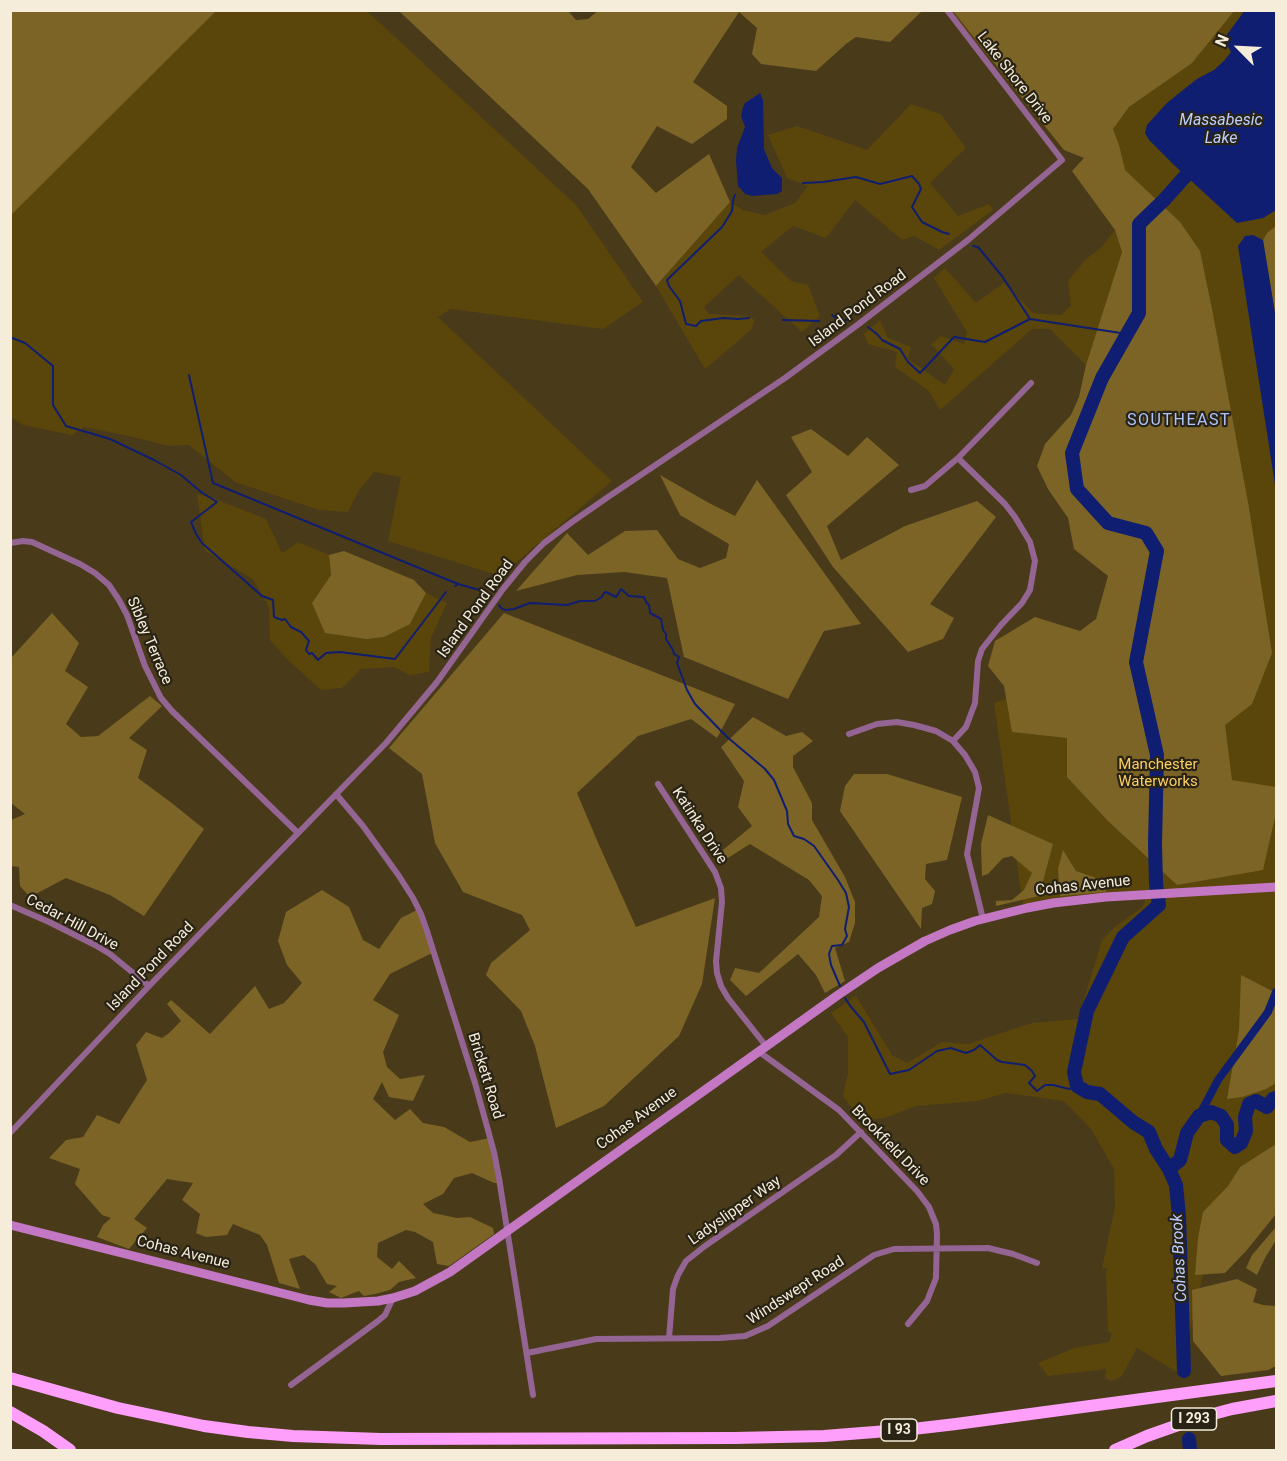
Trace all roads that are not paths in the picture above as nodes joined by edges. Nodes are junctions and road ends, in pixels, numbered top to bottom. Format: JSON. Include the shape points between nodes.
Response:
{"nodes":[{"id":1,"x":946,"y":10,"type":"edge"},
{"id":2,"x":1062,"y":160,"type":"joint"},
{"id":3,"x":1031,"y":384,"type":"dead end"},
{"id":4,"x":958,"y":458,"type":"junction"},
{"id":5,"x":911,"y":490,"type":"dead end"},
{"id":6,"x":10,"y":543,"type":"edge"},
{"id":7,"x":849,"y":734,"type":"dead end"},
{"id":8,"x":953,"y":741,"type":"junction"},
{"id":9,"x":658,"y":784,"type":"dead end"},
{"id":10,"x":336,"y":794,"type":"junction"},
{"id":11,"x":298,"y":833,"type":"junction"},
{"id":12,"x":1276,"y":887,"type":"edge"},
{"id":13,"x":10,"y":905,"type":"edge"},
{"id":14,"x":983,"y":919,"type":"junction"},
{"id":15,"x":149,"y":986,"type":"junction"},
{"id":16,"x":762,"y":1049,"type":"junction"},
{"id":17,"x":861,"y":1132,"type":"junction"},
{"id":18,"x":10,"y":1133,"type":"edge"},
{"id":19,"x":10,"y":1225,"type":"edge"},
{"id":20,"x":507,"y":1230,"type":"junction"},
{"id":21,"x":937,"y":1249,"type":"junction"},
{"id":22,"x":1037,"y":1263,"type":"dead end"},
{"id":23,"x":393,"y":1298,"type":"junction"},
{"id":24,"x":908,"y":1324,"type":"dead end"},
{"id":25,"x":669,"y":1338,"type":"junction"},
{"id":26,"x":527,"y":1353,"type":"junction"},
{"id":27,"x":10,"y":1378,"type":"edge"},
{"id":28,"x":1276,"y":1381,"type":"edge"},
{"id":29,"x":291,"y":1385,"type":"dead end"},
{"id":30,"x":533,"y":1395,"type":"dead end"},
{"id":31,"x":1276,"y":1401,"type":"edge"},
{"id":32,"x":10,"y":1412,"type":"edge"},
{"id":33,"x":69,"y":1450,"type":"edge"},
{"id":34,"x":1114,"y":1450,"type":"edge"}],
"edges":[{"from":1,"to":2,"type":"street","name":"Lake Shore Drive"},
{"from":2,"to":10,"type":"street","name":"Island Pond Road","via":[[968,240],[856,326],[544,543],[502,589],[410,717]]},
{"from":3,"to":4,"type":"street"},
{"from":4,"to":5,"type":"street","via":[[925,486]]},
{"from":4,"to":8,"type":"street","via":[[1015,517],[1030,542],[1035,561],[1030,590],[982,649],[975,703],[966,727]]},
{"from":6,"to":11,"type":"street","name":"Sibley Terrace","via":[[32,542],[56,552],[109,585],[127,615],[160,698]]},
{"from":7,"to":8,"type":"street","via":[[897,722],[936,731]]},
{"from":8,"to":14,"type":"street","via":[[975,772],[979,788],[967,855]]},
{"from":9,"to":16,"type":"street","name":"Katinka Drive","via":[[715,872],[723,902],[717,973],[728,998]]},
{"from":10,"to":11,"type":"street","name":"Island Pond Road"},
{"from":10,"to":20,"type":"street","name":"Brickett Road","via":[[399,876],[421,914],[483,1109]]},
{"from":11,"to":15,"type":"street","name":"Island Pond Road"},
{"from":12,"to":14,"type":"street","name":"Cohas Avenue","via":[[1106,897],[1053,903]]},
{"from":13,"to":15,"type":"street","name":"Cedar Hill Drive","via":[[95,945]]},
{"from":14,"to":16,"type":"street","name":"Cohas Avenue","via":[[902,954]]},
{"from":15,"to":18,"type":"street","name":"Island Pond Road"},
{"from":16,"to":17,"type":"street","name":"Brookfield Drive"},
{"from":16,"to":20,"type":"street","name":"Cohas Avenue"},
{"from":17,"to":21,"type":"street","name":"Brookfield Drive","via":[[924,1198],[936,1224]]},
{"from":17,"to":25,"type":"street","name":"Ladyslipper Way","via":[[836,1155],[686,1261],[673,1289]]},
{"from":19,"to":23,"type":"street","name":"Cohas Avenue","via":[[309,1300],[344,1304]]},
{"from":20,"to":23,"type":"street","name":"Cohas Avenue","via":[[450,1272]]},
{"from":20,"to":26,"type":"street","name":"Brickett Road"},
{"from":21,"to":22,"type":"street","name":"Windswept Road","via":[[988,1248]]},
{"from":21,"to":24,"type":"street","name":"Brookfield Drive","via":[[931,1294]]},
{"from":21,"to":25,"type":"street","name":"Windswept Road","via":[[894,1249],[874,1255],[768,1326],[746,1336]]},
{"from":23,"to":29,"type":"street","via":[[378,1321]]},
{"from":25,"to":26,"type":"street","name":"Windswept Road","via":[[596,1339]]},
{"from":26,"to":30,"type":"street","name":"Brickett Road"},
{"from":27,"to":28,"type":"highway","number":"I 93","via":[[118,1408],[204,1426],[293,1436],[381,1439],[824,1436],[945,1425]]},
{"from":31,"to":34,"type":"highway","number":"I 293","via":[[1198,1418]]},
{"from":32,"to":33,"type":"highway"}]}
